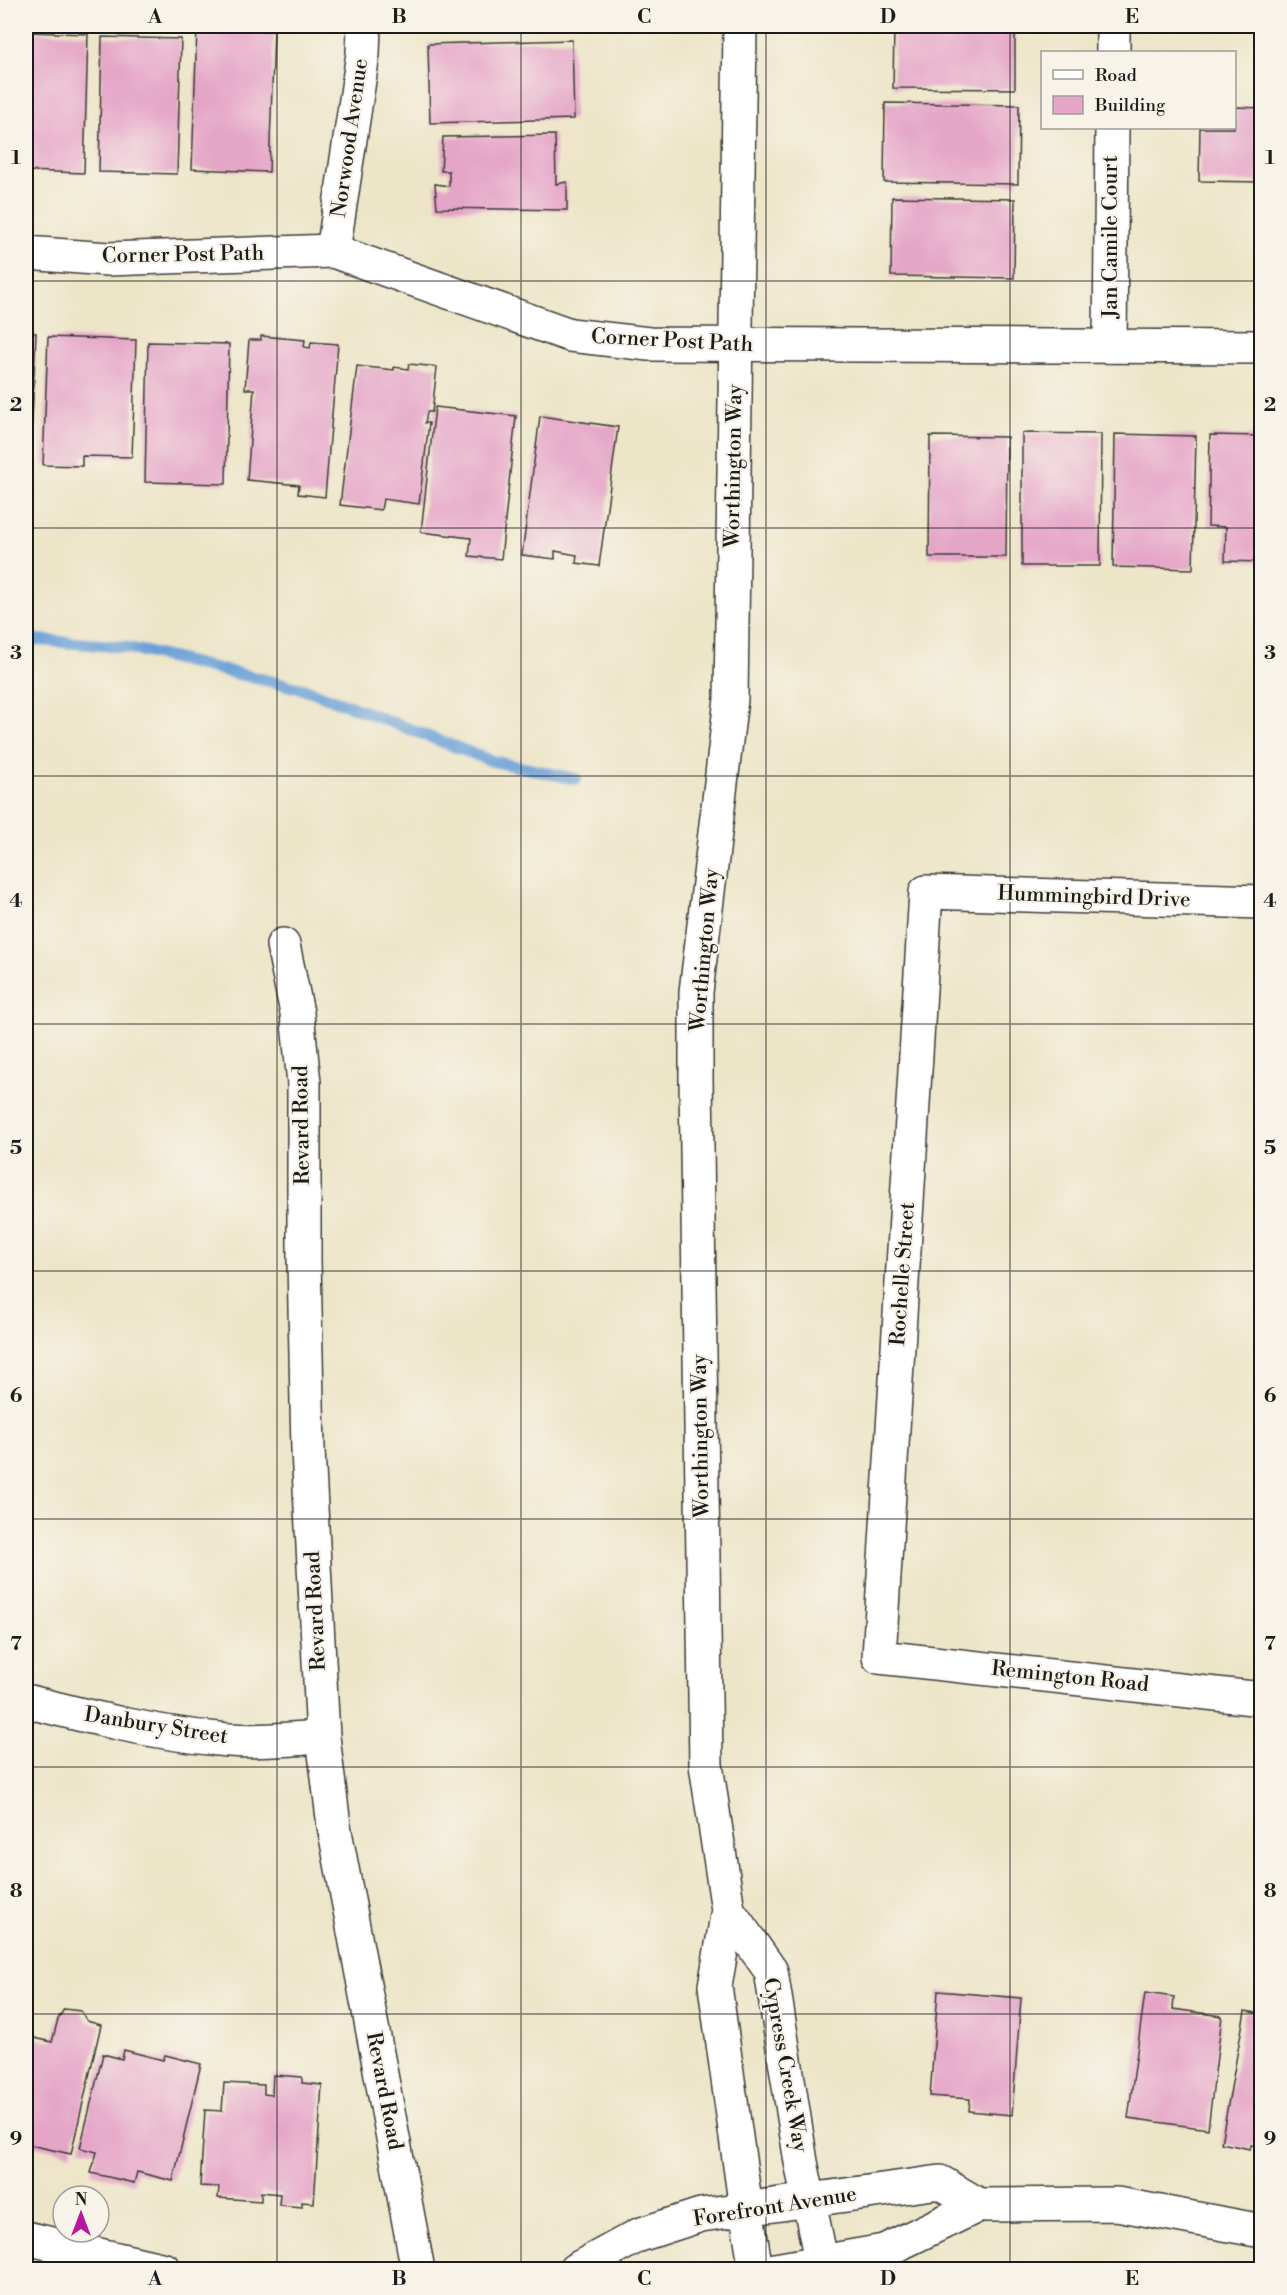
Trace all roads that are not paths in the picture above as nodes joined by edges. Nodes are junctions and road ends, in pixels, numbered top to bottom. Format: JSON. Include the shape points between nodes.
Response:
{"nodes":[{"id":1,"x":364,"y":26,"type":"edge"},
{"id":2,"x":740,"y":26,"type":"edge"},
{"id":3,"x":1113,"y":26,"type":"edge"},
{"id":4,"x":1113,"y":51,"type":"edge"},
{"id":5,"x":1112,"y":129,"type":"edge"},
{"id":6,"x":333,"y":251,"type":"junction"},
{"id":7,"x":26,"y":253,"type":"edge"},
{"id":8,"x":735,"y":346,"type":"junction"},
{"id":9,"x":1110,"y":346,"type":"junction"},
{"id":10,"x":1262,"y":347,"type":"edge"},
{"id":11,"x":926,"y":892,"type":"joint"},
{"id":12,"x":1262,"y":902,"type":"edge"},
{"id":13,"x":283,"y":945,"type":"dead end"},
{"id":14,"x":879,"y":1657,"type":"joint"},
{"id":15,"x":1262,"y":1699,"type":"edge"},
{"id":16,"x":26,"y":1701,"type":"edge"},
{"id":17,"x":323,"y":1737,"type":"junction"},
{"id":18,"x":728,"y":1911,"type":"junction"},
{"id":19,"x":809,"y":2200,"type":"junction"},
{"id":20,"x":979,"y":2205,"type":"junction"},
{"id":21,"x":746,"y":2209,"type":"junction"},
{"id":22,"x":1262,"y":2231,"type":"edge"},
{"id":23,"x":26,"y":2238,"type":"edge"},
{"id":24,"x":822,"y":2266,"type":"edge"},
{"id":25,"x":165,"y":2270,"type":"edge"},
{"id":26,"x":418,"y":2270,"type":"edge"},
{"id":27,"x":575,"y":2270,"type":"edge"},
{"id":28,"x":756,"y":2270,"type":"edge"},
{"id":29,"x":775,"y":2270,"type":"edge"}],
"edges":[{"from":1,"to":6,"type":"street","name":"Norwood Avenue"},
{"from":2,"to":8,"type":"street","name":"Worthington Way"},
{"from":3,"to":4,"type":"street"},
{"from":5,"to":9,"type":"street","name":"Jan Camile Court"},
{"from":6,"to":7,"type":"street","name":"Corner Post Path","via":[[108,259]]},
{"from":6,"to":8,"type":"street","name":"Corner Post Path","via":[[570,335],[649,344]]},
{"from":8,"to":9,"type":"street","name":"Corner Post Path"},
{"from":8,"to":18,"type":"street","name":"Worthington Way","via":[[731,699],[696,992],[706,1765]]},
{"from":9,"to":10,"type":"street","name":"Corner Post Path"},
{"from":11,"to":12,"type":"street","name":"Hummingbird Drive"},
{"from":11,"to":14,"type":"street","name":"Rochelle Street"},
{"from":13,"to":17,"type":"street","name":"Revard Road","via":[[297,1013],[304,1083],[308,1450]]},
{"from":14,"to":15,"type":"street","name":"Remington Road"},
{"from":16,"to":17,"type":"street","name":"Danbury Street","via":[[104,1721],[220,1740]]},
{"from":17,"to":26,"type":"street","name":"Revard Road","via":[[334,1826]]},
{"from":18,"to":19,"type":"street","name":"Cypress Creek Way","via":[[771,1971]]},
{"from":18,"to":21,"type":"street","via":[[715,1986]]},
{"from":19,"to":20,"type":"street","name":"Forefront Avenue","via":[[940,2182]]},
{"from":19,"to":21,"type":"street","name":"Forefront Avenue"},
{"from":19,"to":24,"type":"street","name":"Cypress Creek Way"},
{"from":20,"to":22,"type":"street","via":[[1117,2204]]},
{"from":20,"to":24,"type":"street","via":[[884,2252]]},
{"from":21,"to":27,"type":"street","name":"Forefront Avenue","via":[[701,2215],[639,2235]]},
{"from":21,"to":28,"type":"street"},
{"from":23,"to":25,"type":"street"},
{"from":24,"to":29,"type":"street"}]}
